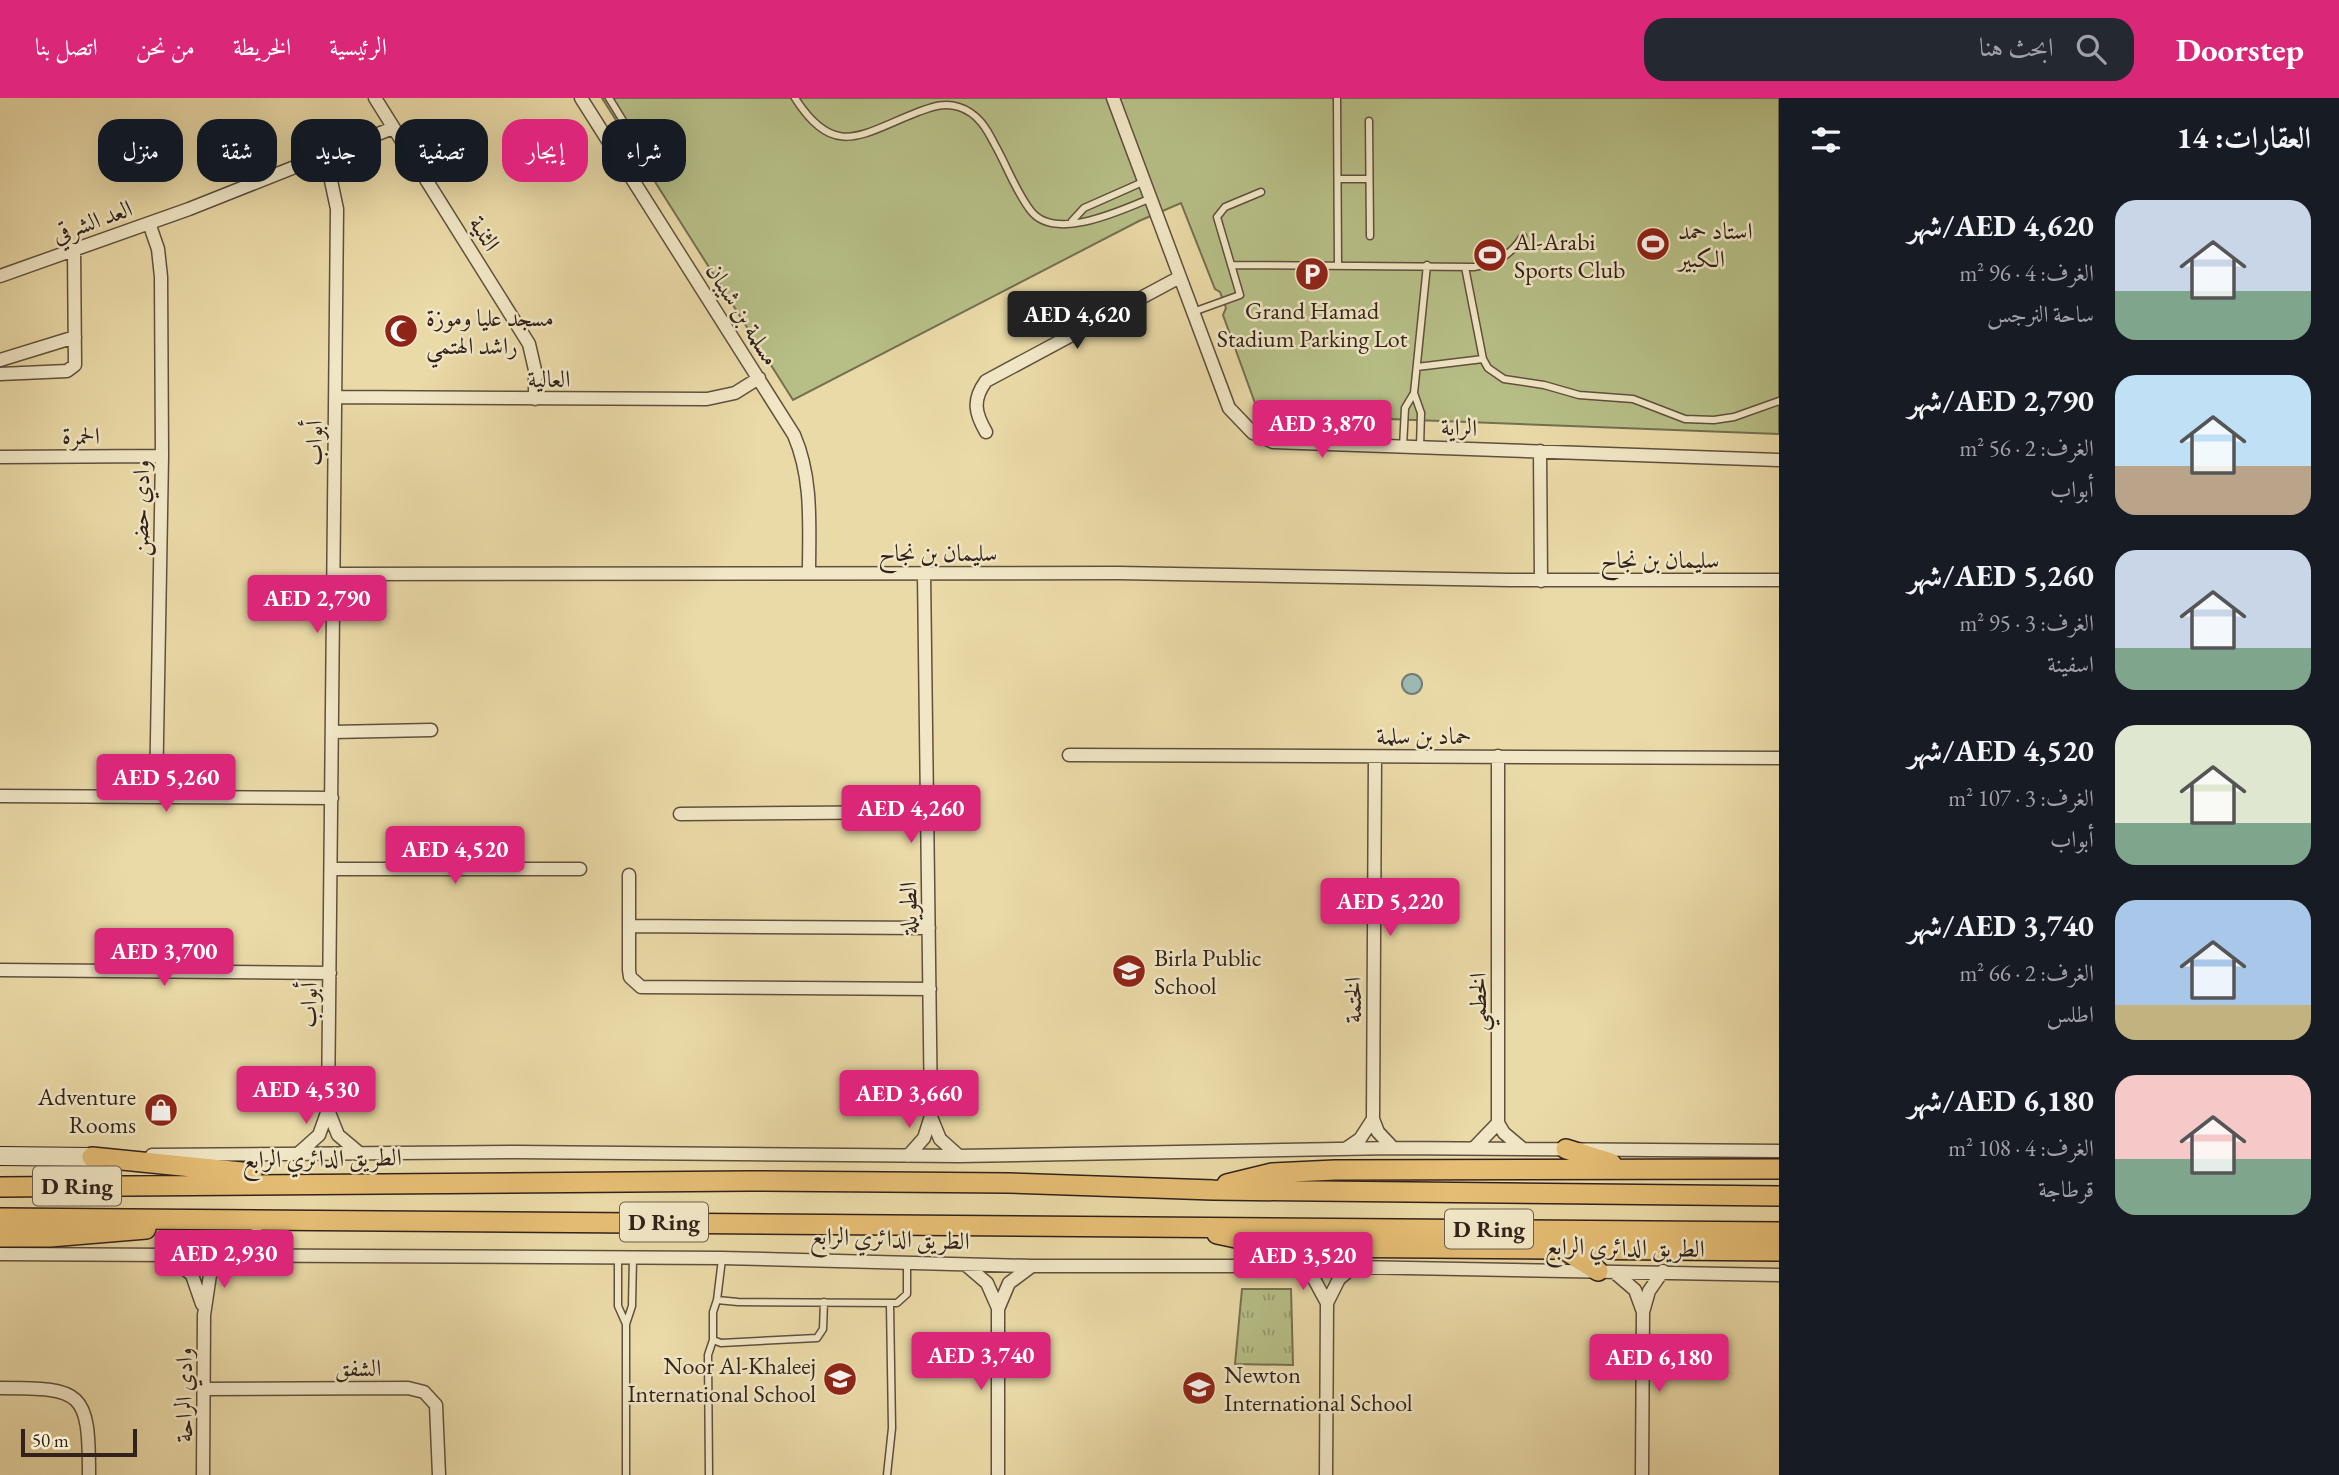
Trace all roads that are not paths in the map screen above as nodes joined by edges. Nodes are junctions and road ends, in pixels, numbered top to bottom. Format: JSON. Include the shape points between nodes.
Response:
{"nodes":[{"id":1,"x":375,"y":98,"type":"edge"},
{"id":2,"x":581,"y":98,"type":"edge"},
{"id":3,"x":609,"y":98,"type":"edge"},
{"id":4,"x":795,"y":98,"type":"edge"},
{"id":5,"x":1114,"y":98,"type":"edge"},
{"id":6,"x":1337,"y":98,"type":"edge"},
{"id":7,"x":622,"y":119,"type":"edge"},
{"id":8,"x":1369,"y":121,"type":"dead end"},
{"id":9,"x":393,"y":128,"type":"junction"},
{"id":10,"x":381,"y":133,"type":"edge"},
{"id":11,"x":291,"y":170,"type":"edge"},
{"id":12,"x":1338,"y":179,"type":"junction"},
{"id":13,"x":1369,"y":179,"type":"junction"},
{"id":14,"x":1145,"y":181,"type":"junction"},
{"id":15,"x":331,"y":182,"type":"edge"},
{"id":16,"x":1261,"y":192,"type":"dead end"},
{"id":17,"x":1151,"y":198,"type":"junction"},
{"id":18,"x":1072,"y":221,"type":"junction"},
{"id":19,"x":149,"y":223,"type":"junction"},
{"id":20,"x":1370,"y":236,"type":"dead end"},
{"id":21,"x":1523,"y":236,"type":"dead end"},
{"id":22,"x":74,"y":249,"type":"junction"},
{"id":23,"x":1231,"y":265,"type":"junction"},
{"id":24,"x":1338,"y":265,"type":"junction"},
{"id":25,"x":1427,"y":265,"type":"junction"},
{"id":26,"x":1465,"y":267,"type":"junction"},
{"id":27,"x":0,"y":276,"type":"edge"},
{"id":28,"x":1180,"y":277,"type":"junction"},
{"id":29,"x":1193,"y":312,"type":"junction"},
{"id":30,"x":75,"y":337,"type":"junction"},
{"id":31,"x":1483,"y":359,"type":"junction"},
{"id":32,"x":0,"y":360,"type":"edge"},
{"id":33,"x":1417,"y":367,"type":"junction"},
{"id":34,"x":0,"y":374,"type":"edge"},
{"id":35,"x":759,"y":378,"type":"junction"},
{"id":36,"x":1414,"y":393,"type":"junction"},
{"id":37,"x":335,"y":397,"type":"junction"},
{"id":38,"x":535,"y":399,"type":"junction"},
{"id":39,"x":1779,"y":401,"type":"edge"},
{"id":40,"x":1770,"y":405,"type":"junction"},
{"id":41,"x":1779,"y":407,"type":"edge"},
{"id":42,"x":986,"y":432,"type":"dead end"},
{"id":43,"x":1403,"y":447,"type":"junction"},
{"id":44,"x":1420,"y":447,"type":"junction"},
{"id":45,"x":1539,"y":451,"type":"junction"},
{"id":46,"x":162,"y":456,"type":"junction"},
{"id":47,"x":0,"y":457,"type":"edge"},
{"id":48,"x":1779,"y":460,"type":"edge"},
{"id":49,"x":809,"y":573,"type":"junction"},
{"id":50,"x":924,"y":573,"type":"junction"},
{"id":51,"x":334,"y":574,"type":"junction"},
{"id":52,"x":1779,"y":580,"type":"edge"},
{"id":53,"x":1541,"y":581,"type":"junction"},
{"id":54,"x":431,"y":730,"type":"dead end"},
{"id":55,"x":332,"y":732,"type":"junction"},
{"id":56,"x":1069,"y":755,"type":"dead end"},
{"id":57,"x":1499,"y":756,"type":"junction"},
{"id":58,"x":1375,"y":757,"type":"junction"},
{"id":59,"x":1779,"y":758,"type":"edge"},
{"id":60,"x":0,"y":796,"type":"edge"},
{"id":61,"x":156,"y":797,"type":"junction"},
{"id":62,"x":332,"y":798,"type":"junction"},
{"id":63,"x":928,"y":812,"type":"junction"},
{"id":64,"x":680,"y":814,"type":"dead end"},
{"id":65,"x":331,"y":869,"type":"junction"},
{"id":66,"x":580,"y":869,"type":"dead end"},
{"id":67,"x":629,"y":875,"type":"dead end"},
{"id":68,"x":629,"y":926,"type":"junction"},
{"id":69,"x":929,"y":928,"type":"junction"},
{"id":70,"x":0,"y":970,"type":"edge"},
{"id":71,"x":330,"y":973,"type":"junction"},
{"id":72,"x":930,"y":989,"type":"junction"},
{"id":73,"x":328,"y":1110,"type":"junction"},
{"id":74,"x":931,"y":1116,"type":"junction"},
{"id":75,"x":1373,"y":1119,"type":"junction"},
{"id":76,"x":1498,"y":1123,"type":"junction"},
{"id":77,"x":1347,"y":1148,"type":"junction"},
{"id":78,"x":1393,"y":1148,"type":"junction"},
{"id":79,"x":1474,"y":1148,"type":"junction"},
{"id":80,"x":1523,"y":1149,"type":"junction"},
{"id":81,"x":1566,"y":1149,"type":"junction"},
{"id":82,"x":1779,"y":1151,"type":"edge"},
{"id":83,"x":299,"y":1152,"type":"junction"},
{"id":84,"x":359,"y":1152,"type":"junction"},
{"id":85,"x":0,"y":1156,"type":"edge"},
{"id":86,"x":908,"y":1156,"type":"junction"},
{"id":87,"x":959,"y":1156,"type":"junction"},
{"id":88,"x":92,"y":1157,"type":"junction"},
{"id":89,"x":1628,"y":1169,"type":"junction"},
{"id":90,"x":1779,"y":1169,"type":"edge"},
{"id":91,"x":333,"y":1182,"type":"junction"},
{"id":92,"x":0,"y":1186,"type":"edge"},
{"id":93,"x":1213,"y":1190,"type":"junction"},
{"id":94,"x":1779,"y":1196,"type":"edge"},
{"id":95,"x":0,"y":1218,"type":"edge"},
{"id":96,"x":272,"y":1218,"type":"junction"},
{"id":97,"x":238,"y":1219,"type":"junction"},
{"id":98,"x":1199,"y":1227,"type":"junction"},
{"id":99,"x":1779,"y":1232,"type":"edge"},
{"id":100,"x":0,"y":1237,"type":"edge"},
{"id":101,"x":1560,"y":1249,"type":"junction"},
{"id":102,"x":1779,"y":1251,"type":"edge"},
{"id":103,"x":0,"y":1254,"type":"edge"},
{"id":104,"x":170,"y":1255,"type":"junction"},
{"id":105,"x":226,"y":1255,"type":"junction"},
{"id":106,"x":618,"y":1257,"type":"junction"},
{"id":107,"x":633,"y":1257,"type":"junction"},
{"id":108,"x":722,"y":1258,"type":"junction"},
{"id":109,"x":908,"y":1262,"type":"junction"},
{"id":110,"x":966,"y":1264,"type":"junction"},
{"id":111,"x":1032,"y":1266,"type":"junction"},
{"id":112,"x":1301,"y":1266,"type":"junction"},
{"id":113,"x":1352,"y":1268,"type":"junction"},
{"id":114,"x":1606,"y":1271,"type":"junction"},
{"id":115,"x":1663,"y":1271,"type":"junction"},
{"id":116,"x":1779,"y":1275,"type":"edge"},
{"id":117,"x":717,"y":1300,"type":"junction"},
{"id":118,"x":824,"y":1303,"type":"junction"},
{"id":119,"x":1327,"y":1303,"type":"junction"},
{"id":120,"x":890,"y":1304,"type":"junction"},
{"id":121,"x":998,"y":1309,"type":"junction"},
{"id":122,"x":1643,"y":1312,"type":"junction"},
{"id":123,"x":204,"y":1315,"type":"junction"},
{"id":124,"x":626,"y":1324,"type":"junction"},
{"id":125,"x":713,"y":1340,"type":"junction"},
{"id":126,"x":0,"y":1388,"type":"edge"},
{"id":127,"x":204,"y":1390,"type":"junction"},
{"id":128,"x":89,"y":1475,"type":"edge"},
{"id":129,"x":203,"y":1475,"type":"edge"},
{"id":130,"x":439,"y":1475,"type":"edge"},
{"id":131,"x":626,"y":1475,"type":"edge"},
{"id":132,"x":709,"y":1475,"type":"edge"},
{"id":133,"x":887,"y":1475,"type":"edge"},
{"id":134,"x":998,"y":1475,"type":"edge"},
{"id":135,"x":1326,"y":1475,"type":"edge"},
{"id":136,"x":1642,"y":1475,"type":"edge"}],
"edges":[{"from":1,"to":9,"type":"street","name":"الثنية"},
{"from":2,"to":35,"type":"street","name":"مسلمة بن شيبان"},
{"from":3,"to":7,"type":"lane"},
{"from":4,"to":18,"type":"lane","via":[[816,127],[837,137],[859,135],[941,105],[962,108],[982,122],[1036,217],[1053,224]]},
{"from":5,"to":14,"type":"street","name":"الراية"},
{"from":6,"to":12,"type":"lane"},
{"from":8,"to":13,"type":"lane"},
{"from":9,"to":10,"type":"street","name":"العد الشرقي"},
{"from":9,"to":38,"type":"street","name":"الثنية","via":[[529,344],[536,370]]},
{"from":11,"to":19,"type":"street","name":"العد الشرقي"},
{"from":12,"to":13,"type":"lane"},
{"from":12,"to":24,"type":"lane"},
{"from":13,"to":20,"type":"lane"},
{"from":14,"to":17,"type":"street","name":"الراية"},
{"from":14,"to":18,"type":"lane","via":[[1084,208]]},
{"from":15,"to":37,"type":"street","name":"أبواب","via":[[337,209]]},
{"from":16,"to":23,"type":"lane","via":[[1219,213],[1217,225]]},
{"from":17,"to":18,"type":"lane","via":[[1096,220]]},
{"from":17,"to":28,"type":"street","name":"الراية"},
{"from":19,"to":22,"type":"street","name":"العد الشرقي"},
{"from":19,"to":46,"type":"street","name":"وادي حضن","via":[[161,263]]},
{"from":21,"to":26,"type":"lane","via":[[1499,261]]},
{"from":22,"to":27,"type":"street","name":"العد الشرقي"},
{"from":22,"to":30,"type":"street"},
{"from":23,"to":24,"type":"lane"},
{"from":23,"to":29,"type":"lane","via":[[1240,295]]},
{"from":24,"to":25,"type":"lane"},
{"from":25,"to":26,"type":"lane"},
{"from":25,"to":33,"type":"lane"},
{"from":26,"to":31,"type":"lane"},
{"from":28,"to":29,"type":"street","name":"الراية"},
{"from":28,"to":42,"type":"street","via":[[986,381],[975,400]]},
{"from":29,"to":43,"type":"street","name":"الراية","via":[[1229,408],[1253,433],[1273,442]]},
{"from":30,"to":32,"type":"street"},
{"from":30,"to":34,"type":"street","via":[[75,365],[67,371]]},
{"from":31,"to":33,"type":"lane"},
{"from":31,"to":40,"type":"lane","via":[[1504,379],[1579,395],[1633,399],[1685,419],[1714,421]]},
{"from":33,"to":36,"type":"lane"},
{"from":35,"to":38,"type":"street","name":"العالية","via":[[735,393],[707,399]]},
{"from":35,"to":49,"type":"street","name":"مسلمة بن شيبان","via":[[794,435],[806,469]]},
{"from":36,"to":43,"type":"lane","via":[[1404,414]]},
{"from":36,"to":44,"type":"lane","via":[[1421,413]]},
{"from":37,"to":38,"type":"street","name":"العالية"},
{"from":37,"to":51,"type":"street","name":"أبواب"},
{"from":39,"to":40,"type":"lane"},
{"from":40,"to":41,"type":"lane"},
{"from":43,"to":44,"type":"street","name":"الراية"},
{"from":44,"to":45,"type":"street","name":"الراية"},
{"from":45,"to":48,"type":"street","name":"الراية"},
{"from":45,"to":53,"type":"street"},
{"from":46,"to":47,"type":"street","name":"الحمرة"},
{"from":46,"to":61,"type":"street","name":"وادي حضن"},
{"from":49,"to":50,"type":"street","name":"سليمان بن نجاح"},
{"from":49,"to":51,"type":"street","name":"سليمان بن نجاح"},
{"from":50,"to":53,"type":"street","name":"سليمان بن نجاح"},
{"from":50,"to":63,"type":"street","name":"الطويلة"},
{"from":51,"to":55,"type":"street","name":"أبواب"},
{"from":52,"to":53,"type":"street","name":"سليمان بن نجاح"},
{"from":54,"to":55,"type":"street"},
{"from":55,"to":62,"type":"street","name":"أبواب"},
{"from":56,"to":58,"type":"street","name":"حماد بن سلمة"},
{"from":57,"to":58,"type":"street","name":"حماد بن سلمة"},
{"from":57,"to":59,"type":"street","name":"حماد بن سلمة"},
{"from":57,"to":76,"type":"street","name":"الخطمي"},
{"from":58,"to":75,"type":"street","name":"الختمة"},
{"from":60,"to":61,"type":"street"},
{"from":61,"to":62,"type":"street"},
{"from":62,"to":65,"type":"street","name":"أبواب"},
{"from":63,"to":64,"type":"street"},
{"from":63,"to":69,"type":"street","name":"الطويلة"},
{"from":65,"to":66,"type":"street"},
{"from":65,"to":71,"type":"street","name":"أبواب"},
{"from":67,"to":68,"type":"street"},
{"from":68,"to":69,"type":"street"},
{"from":68,"to":72,"type":"street","via":[[630,977],[641,987]]},
{"from":69,"to":72,"type":"street","name":"الطويلة"},
{"from":70,"to":71,"type":"street"},
{"from":71,"to":73,"type":"street","name":"أبواب"},
{"from":72,"to":74,"type":"street","name":"الطويلة"},
{"from":73,"to":83,"type":"street","name":"أبواب","via":[[319,1135]]},
{"from":73,"to":84,"type":"street","name":"أبواب","via":[[338,1135]]},
{"from":74,"to":86,"type":"street","name":"الطويلة","via":[[924,1138]]},
{"from":74,"to":87,"type":"street","name":"الطويلة","via":[[940,1139]]},
{"from":75,"to":77,"type":"street","via":[[1360,1139]]},
{"from":75,"to":78,"type":"street"},
{"from":76,"to":79,"type":"street"},
{"from":76,"to":80,"type":"street"},
{"from":77,"to":78,"type":"street","name":"الطريق الدائري الرابع"},
{"from":77,"to":87,"type":"street","name":"الطريق الدائري الرابع"},
{"from":78,"to":79,"type":"street","name":"الطريق الدائري الرابع"},
{"from":79,"to":80,"type":"street","name":"الطريق الدائري الرابع"},
{"from":80,"to":81,"type":"street","name":"الطريق الدائري الرابع"},
{"from":81,"to":82,"type":"street","name":"الطريق الدائري الرابع"},
{"from":81,"to":89,"type":"main road"},
{"from":83,"to":84,"type":"street","name":"الطريق الدائري الرابع"},
{"from":83,"to":88,"type":"street","name":"الطريق الدائري الرابع"},
{"from":84,"to":86,"type":"street","name":"الطريق الدائري الرابع"},
{"from":85,"to":88,"type":"main road","name":"الطريق الدائري الرابع","number":"D Ring"},
{"from":86,"to":87,"type":"street","name":"الطريق الدائري الرابع"},
{"from":88,"to":91,"type":"main road"},
{"from":89,"to":90,"type":"main road","number":"D Ring"},
{"from":89,"to":93,"type":"main road","number":"D Ring","via":[[1293,1172],[1252,1177]]},
{"from":91,"to":92,"type":"main road","name":"الطريق الدائري الرابع","number":"D Ring"},
{"from":91,"to":93,"type":"main road","name":"الطريق الدائري الرابع","number":"D Ring","via":[[995,1183]]},
{"from":93,"to":94,"type":"main road","name":"الطريق الدائري الرابع","number":"D Ring"},
{"from":95,"to":97,"type":"main road","name":"الطريق الدائري الرابع","number":"D Ring"},
{"from":96,"to":97,"type":"main road","name":"الطريق الدائري الرابع","number":"D Ring"},
{"from":96,"to":98,"type":"main road","name":"الطريق الدائري الرابع","number":"D Ring"},
{"from":96,"to":105,"type":"lane"},
{"from":97,"to":100,"type":"main road","via":[[114,1233]]},
{"from":98,"to":99,"type":"main road","name":"الطريق الدائري الرابع","number":"D Ring"},
{"from":98,"to":101,"type":"main road","via":[[1241,1241],[1284,1246]]},
{"from":101,"to":102,"type":"main road"},
{"from":101,"to":114,"type":"main road"},
{"from":103,"to":104,"type":"street","name":"الطريق الدائري الرابع"},
{"from":104,"to":105,"type":"street","name":"الطريق الدائري الرابع"},
{"from":104,"to":123,"type":"street","name":"وادي الراحة","via":[[192,1275]]},
{"from":105,"to":106,"type":"street","name":"الطريق الدائري الرابع"},
{"from":105,"to":123,"type":"street","name":"وادي الراحة","via":[[210,1275]]},
{"from":106,"to":107,"type":"street","name":"الطريق الدائري الرابع"},
{"from":106,"to":124,"type":"lane","via":[[618,1306]]},
{"from":107,"to":108,"type":"street","name":"الطريق الدائري الرابع"},
{"from":107,"to":124,"type":"lane","via":[[632,1306]]},
{"from":108,"to":109,"type":"street","name":"الطريق الدائري الرابع"},
{"from":108,"to":117,"type":"lane"},
{"from":109,"to":110,"type":"street","name":"الطريق الدائري الرابع"},
{"from":109,"to":120,"type":"lane","via":[[907,1294]]},
{"from":110,"to":111,"type":"street","name":"الطريق الدائري الرابع"},
{"from":110,"to":121,"type":"street","via":[[987,1283]]},
{"from":111,"to":112,"type":"street","name":"الطريق الدائري الرابع"},
{"from":111,"to":121,"type":"street","via":[[1009,1283]]},
{"from":112,"to":113,"type":"street","name":"الطريق الدائري الرابع"},
{"from":112,"to":119,"type":"street"},
{"from":113,"to":114,"type":"street","name":"الطريق الدائري الرابع"},
{"from":113,"to":119,"type":"street","via":[[1339,1279]]},
{"from":114,"to":115,"type":"street","name":"الطريق الدائري الرابع"},
{"from":114,"to":122,"type":"street","via":[[1635,1290]]},
{"from":115,"to":116,"type":"street","name":"الطريق الدائري الرابع"},
{"from":115,"to":122,"type":"street"},
{"from":117,"to":118,"type":"lane"},
{"from":117,"to":125,"type":"lane"},
{"from":118,"to":120,"type":"lane"},
{"from":118,"to":125,"type":"lane","via":[[823,1329],[817,1338]]},
{"from":119,"to":135,"type":"street"},
{"from":120,"to":133,"type":"lane","via":[[892,1429]]},
{"from":121,"to":134,"type":"street"},
{"from":122,"to":136,"type":"street"},
{"from":123,"to":127,"type":"street","name":"وادي الراحة"},
{"from":124,"to":131,"type":"lane"},
{"from":125,"to":132,"type":"lane","via":[[708,1355]]},
{"from":126,"to":128,"type":"street","via":[[54,1388],[80,1404],[87,1418]]},
{"from":127,"to":129,"type":"street","name":"وادي الراحة"},
{"from":127,"to":130,"type":"street","name":"الشفق","via":[[408,1388],[424,1392],[436,1405]]}]}
